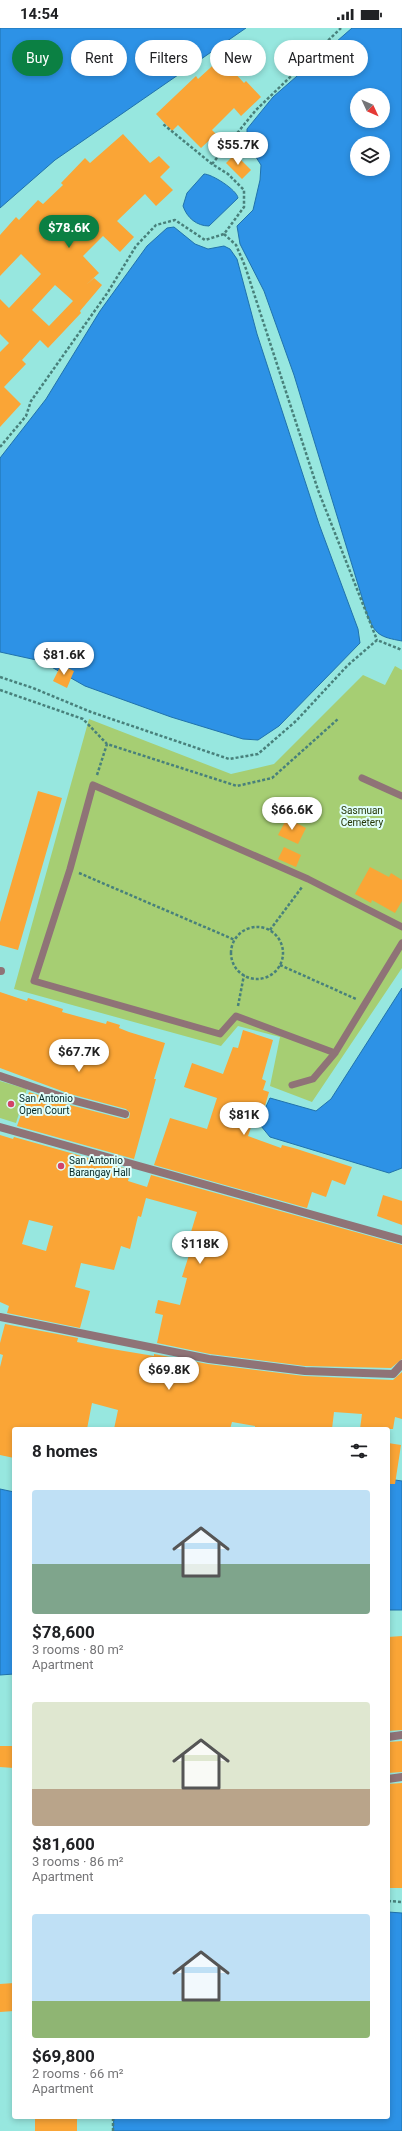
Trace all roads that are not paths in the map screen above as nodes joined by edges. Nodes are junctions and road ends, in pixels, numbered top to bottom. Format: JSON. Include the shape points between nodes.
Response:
{"nodes":[{"id":1,"x":362,"y":778,"type":"dead end"},
{"id":2,"x":402,"y":796,"type":"edge"},
{"id":3,"x":402,"y":927,"type":"edge"},
{"id":4,"x":402,"y":943,"type":"edge"},
{"id":5,"x":335,"y":1053,"type":"junction"},
{"id":6,"x":0,"y":1076,"type":"edge"},
{"id":7,"x":292,"y":1085,"type":"dead end"},
{"id":8,"x":125,"y":1114,"type":"dead end"},
{"id":9,"x":0,"y":1127,"type":"edge"},
{"id":10,"x":402,"y":1240,"type":"edge"},
{"id":11,"x":0,"y":1317,"type":"edge"},
{"id":12,"x":402,"y":1364,"type":"edge"},
{"id":13,"x":402,"y":1735,"type":"edge"},
{"id":14,"x":390,"y":1737,"type":"edge"},
{"id":15,"x":402,"y":1777,"type":"edge"},
{"id":16,"x":390,"y":1779,"type":"edge"}],
"edges":[{"from":1,"to":2,"type":"lane"},
{"from":3,"to":5,"type":"lane","via":[[308,879],[93,785],[70,869],[34,981],[220,1034],[236,1016]]},
{"from":4,"to":5,"type":"lane"},
{"from":5,"to":7,"type":"lane","via":[[313,1079]]},
{"from":6,"to":8,"type":"street","via":[[68,1099]]},
{"from":9,"to":10,"type":"street"},
{"from":11,"to":12,"type":"street","via":[[209,1359],[305,1371],[393,1374]]},
{"from":13,"to":14,"type":"street"},
{"from":15,"to":16,"type":"street"}]}
